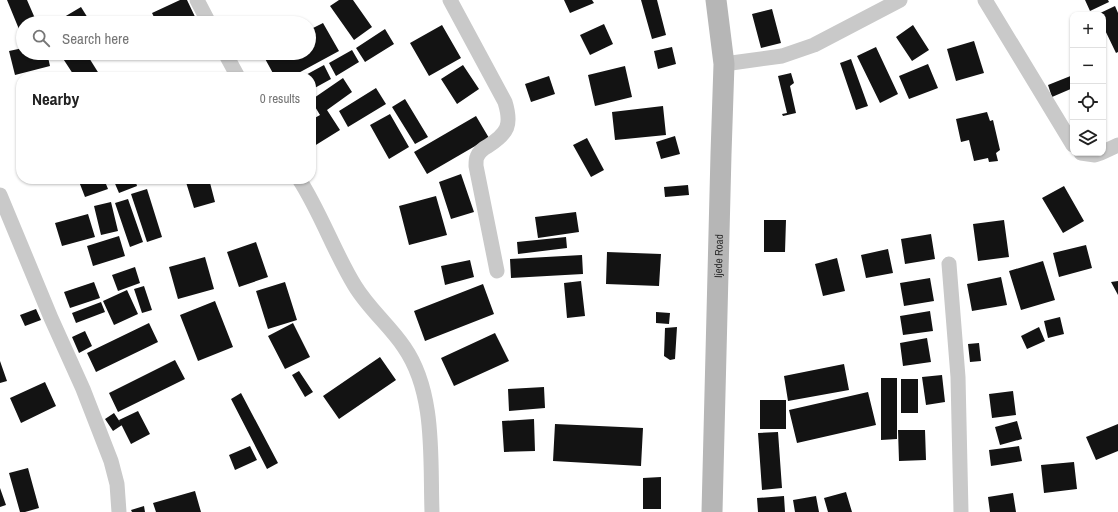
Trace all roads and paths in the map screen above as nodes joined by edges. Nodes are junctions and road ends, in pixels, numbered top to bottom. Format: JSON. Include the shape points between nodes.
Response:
{"nodes":[{"id":1,"x":197,"y":0,"type":"edge"},
{"id":2,"x":450,"y":0,"type":"edge"},
{"id":3,"x":716,"y":0,"type":"edge"},
{"id":4,"x":900,"y":0,"type":"edge"},
{"id":5,"x":985,"y":0,"type":"edge"},
{"id":6,"x":205,"y":16,"type":"edge"},
{"id":7,"x":229,"y":60,"type":"edge"},
{"id":8,"x":724,"y":64,"type":"junction"},
{"id":9,"x":235,"y":72,"type":"edge"},
{"id":10,"x":1070,"y":140,"type":"edge"},
{"id":11,"x":1118,"y":145,"type":"edge"},
{"id":12,"x":1106,"y":151,"type":"edge"},
{"id":13,"x":302,"y":184,"type":"edge"},
{"id":14,"x":0,"y":195,"type":"edge"},
{"id":15,"x":949,"y":264,"type":"dead end"},
{"id":16,"x":497,"y":271,"type":"dead end"},
{"id":17,"x":119,"y":512,"type":"edge"},
{"id":18,"x":432,"y":512,"type":"edge"},
{"id":19,"x":712,"y":512,"type":"edge"},
{"id":20,"x":961,"y":512,"type":"edge"}],
"edges":[{"from":1,"to":6,"type":"street"},
{"from":2,"to":16,"type":"street","via":[[505,102],[509,115],[507,128],[498,139],[482,149],[477,156],[476,166]]},
{"from":3,"to":8,"type":"main road","name":"Ijede Road"},
{"from":4,"to":8,"type":"street","via":[[814,45],[782,56]]},
{"from":5,"to":10,"type":"street"},
{"from":7,"to":9,"type":"street"},
{"from":8,"to":19,"type":"main road","name":"Ijede Road"},
{"from":11,"to":12,"type":"street"},
{"from":13,"to":18,"type":"street","via":[[355,286],[404,347],[417,370],[429,421]]},
{"from":14,"to":17,"type":"street","via":[[111,462],[117,484]]},
{"from":15,"to":20,"type":"street","via":[[958,377]]}]}
